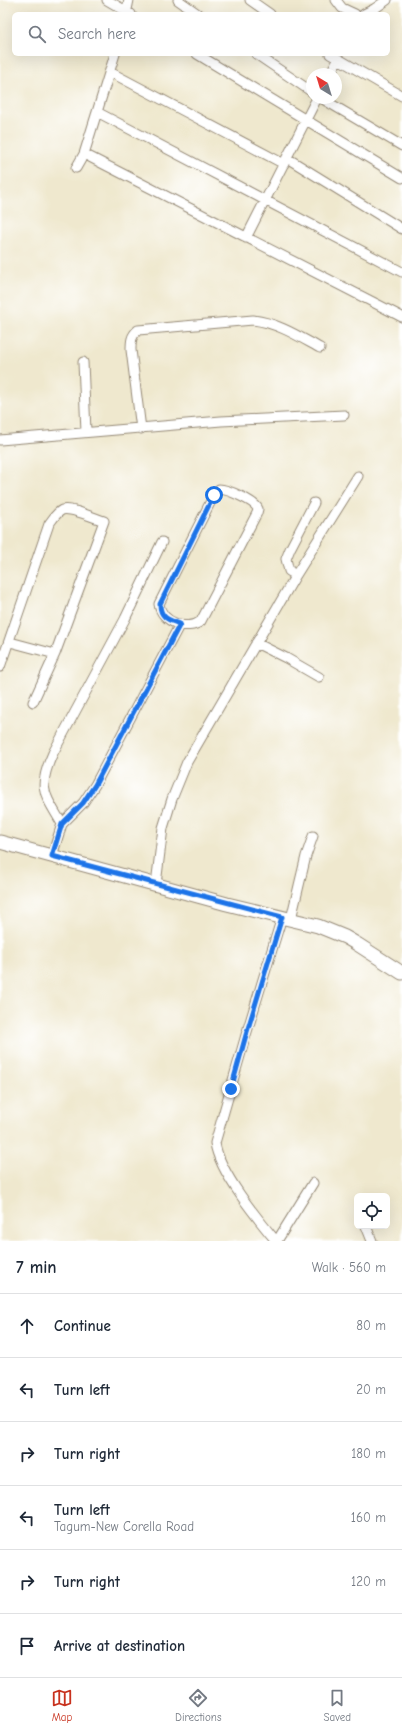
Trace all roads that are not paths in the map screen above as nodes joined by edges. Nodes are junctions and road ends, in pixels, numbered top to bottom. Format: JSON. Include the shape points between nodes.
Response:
{"nodes":[{"id":1,"x":107,"y":0,"type":"edge"},
{"id":2,"x":129,"y":0,"type":"edge"},
{"id":3,"x":178,"y":0,"type":"edge"},
{"id":4,"x":250,"y":0,"type":"edge"},
{"id":5,"x":336,"y":0,"type":"edge"},
{"id":6,"x":387,"y":0,"type":"edge"},
{"id":7,"x":126,"y":12,"type":"edge"},
{"id":8,"x":128,"y":12,"type":"edge"},
{"id":9,"x":195,"y":12,"type":"edge"},
{"id":10,"x":267,"y":12,"type":"edge"},
{"id":11,"x":351,"y":12,"type":"edge"},
{"id":12,"x":369,"y":12,"type":"edge"},
{"id":13,"x":114,"y":56,"type":"edge"},
{"id":14,"x":200,"y":56,"type":"edge"},
{"id":15,"x":259,"y":56,"type":"edge"},
{"id":16,"x":334,"y":56,"type":"edge"},
{"id":17,"x":331,"y":68,"type":"edge"},
{"id":18,"x":110,"y":72,"type":"junction"},
{"id":19,"x":306,"y":88,"type":"edge"},
{"id":20,"x":402,"y":96,"type":"edge"},
{"id":21,"x":315,"y":104,"type":"edge"},
{"id":22,"x":331,"y":104,"type":"edge"},
{"id":23,"x":97,"y":112,"type":"junction"},
{"id":24,"x":306,"y":120,"type":"junction"},
{"id":25,"x":402,"y":146,"type":"edge"},
{"id":26,"x":84,"y":154,"type":"junction"},
{"id":27,"x":285,"y":161,"type":"junction"},
{"id":28,"x":76,"y":168,"type":"dead end"},
{"id":29,"x":402,"y":178,"type":"edge"},
{"id":30,"x":266,"y":201,"type":"junction"},
{"id":31,"x":402,"y":229,"type":"edge"},
{"id":32,"x":246,"y":238,"type":"junction"},
{"id":33,"x":402,"y":272,"type":"edge"},
{"id":34,"x":402,"y":317,"type":"edge"},
{"id":35,"x":320,"y":348,"type":"dead end"},
{"id":36,"x":84,"y":362,"type":"dead end"},
{"id":37,"x":344,"y":415,"type":"dead end"},
{"id":38,"x":140,"y":429,"type":"junction"},
{"id":39,"x":86,"y":432,"type":"junction"},
{"id":40,"x":0,"y":440,"type":"edge"},
{"id":41,"x":358,"y":476,"type":"dead end"},
{"id":42,"x":314,"y":503,"type":"dead end"},
{"id":43,"x":162,"y":542,"type":"dead end"},
{"id":44,"x":296,"y":575,"type":"junction"},
{"id":45,"x":180,"y":624,"type":"junction"},
{"id":46,"x":10,"y":642,"type":"junction"},
{"id":47,"x":256,"y":642,"type":"junction"},
{"id":48,"x":55,"y":654,"type":"junction"},
{"id":49,"x":0,"y":667,"type":"edge"},
{"id":50,"x":319,"y":677,"type":"dead end"},
{"id":51,"x":32,"y":702,"type":"dead end"},
{"id":52,"x":62,"y":824,"type":"junction"},
{"id":53,"x":313,"y":836,"type":"dead end"},
{"id":54,"x":0,"y":842,"type":"edge"},
{"id":55,"x":52,"y":856,"type":"junction"},
{"id":56,"x":156,"y":884,"type":"junction"},
{"id":57,"x":287,"y":918,"type":"junction"},
{"id":58,"x":402,"y":973,"type":"edge"},
{"id":59,"x":313,"y":1183,"type":"dead end"},
{"id":60,"x":367,"y":1229,"type":"edge"},
{"id":61,"x":276,"y":1241,"type":"edge"},
{"id":62,"x":372,"y":1241,"type":"edge"}],
"edges":[{"from":1,"to":7,"type":"street"},
{"from":2,"to":8,"type":"street"},
{"from":3,"to":9,"type":"street"},
{"from":4,"to":10,"type":"street"},
{"from":5,"to":11,"type":"street","via":[[342,8]]},
{"from":6,"to":12,"type":"street"},
{"from":13,"to":18,"type":"street"},
{"from":14,"to":24,"type":"street"},
{"from":15,"to":19,"type":"street"},
{"from":16,"to":17,"type":"street"},
{"from":16,"to":20,"type":"street"},
{"from":18,"to":23,"type":"street"},
{"from":18,"to":27,"type":"street"},
{"from":21,"to":24,"type":"street"},
{"from":22,"to":25,"type":"street"},
{"from":23,"to":26,"type":"street"},
{"from":23,"to":30,"type":"street"},
{"from":24,"to":27,"type":"street"},
{"from":24,"to":29,"type":"street"},
{"from":26,"to":28,"type":"street"},
{"from":26,"to":32,"type":"street"},
{"from":27,"to":30,"type":"street"},
{"from":27,"to":31,"type":"street"},
{"from":30,"to":32,"type":"street"},
{"from":30,"to":33,"type":"street"},
{"from":32,"to":34,"type":"street"},
{"from":35,"to":38,"type":"street","via":[[268,322],[253,320],[138,330],[131,339],[131,350]]},
{"from":36,"to":39,"type":"street"},
{"from":37,"to":38,"type":"street","via":[[221,421]]},
{"from":38,"to":39,"type":"street"},
{"from":39,"to":40,"type":"street"},
{"from":41,"to":44,"type":"street"},
{"from":42,"to":44,"type":"street","via":[[286,559],[289,571]]},
{"from":43,"to":52,"type":"street","via":[[125,619],[46,769],[44,789]]},
{"from":44,"to":47,"type":"street"},
{"from":45,"to":45,"type":"street","via":[[192,626],[202,621],[257,513],[258,509],[254,503],[221,489],[216,491],[160,604],[160,611],[167,620]]},
{"from":45,"to":52,"type":"street","via":[[95,785],[83,803]]},
{"from":46,"to":48,"type":"street"},
{"from":46,"to":48,"type":"street","via":[[49,524],[60,511],[68,509],[104,521]]},
{"from":46,"to":49,"type":"street"},
{"from":47,"to":50,"type":"street"},
{"from":47,"to":56,"type":"street","via":[[186,762],[163,828]]},
{"from":48,"to":51,"type":"street"},
{"from":52,"to":55,"type":"street"},
{"from":53,"to":57,"type":"street"},
{"from":54,"to":55,"type":"main road"},
{"from":55,"to":56,"type":"main road"},
{"from":56,"to":57,"type":"main road"},
{"from":57,"to":58,"type":"main road","via":[[318,926],[345,937]]},
{"from":57,"to":61,"type":"street","via":[[246,1035],[215,1143],[220,1161],[237,1190]]},
{"from":59,"to":61,"type":"street"},
{"from":60,"to":62,"type":"street"}]}
